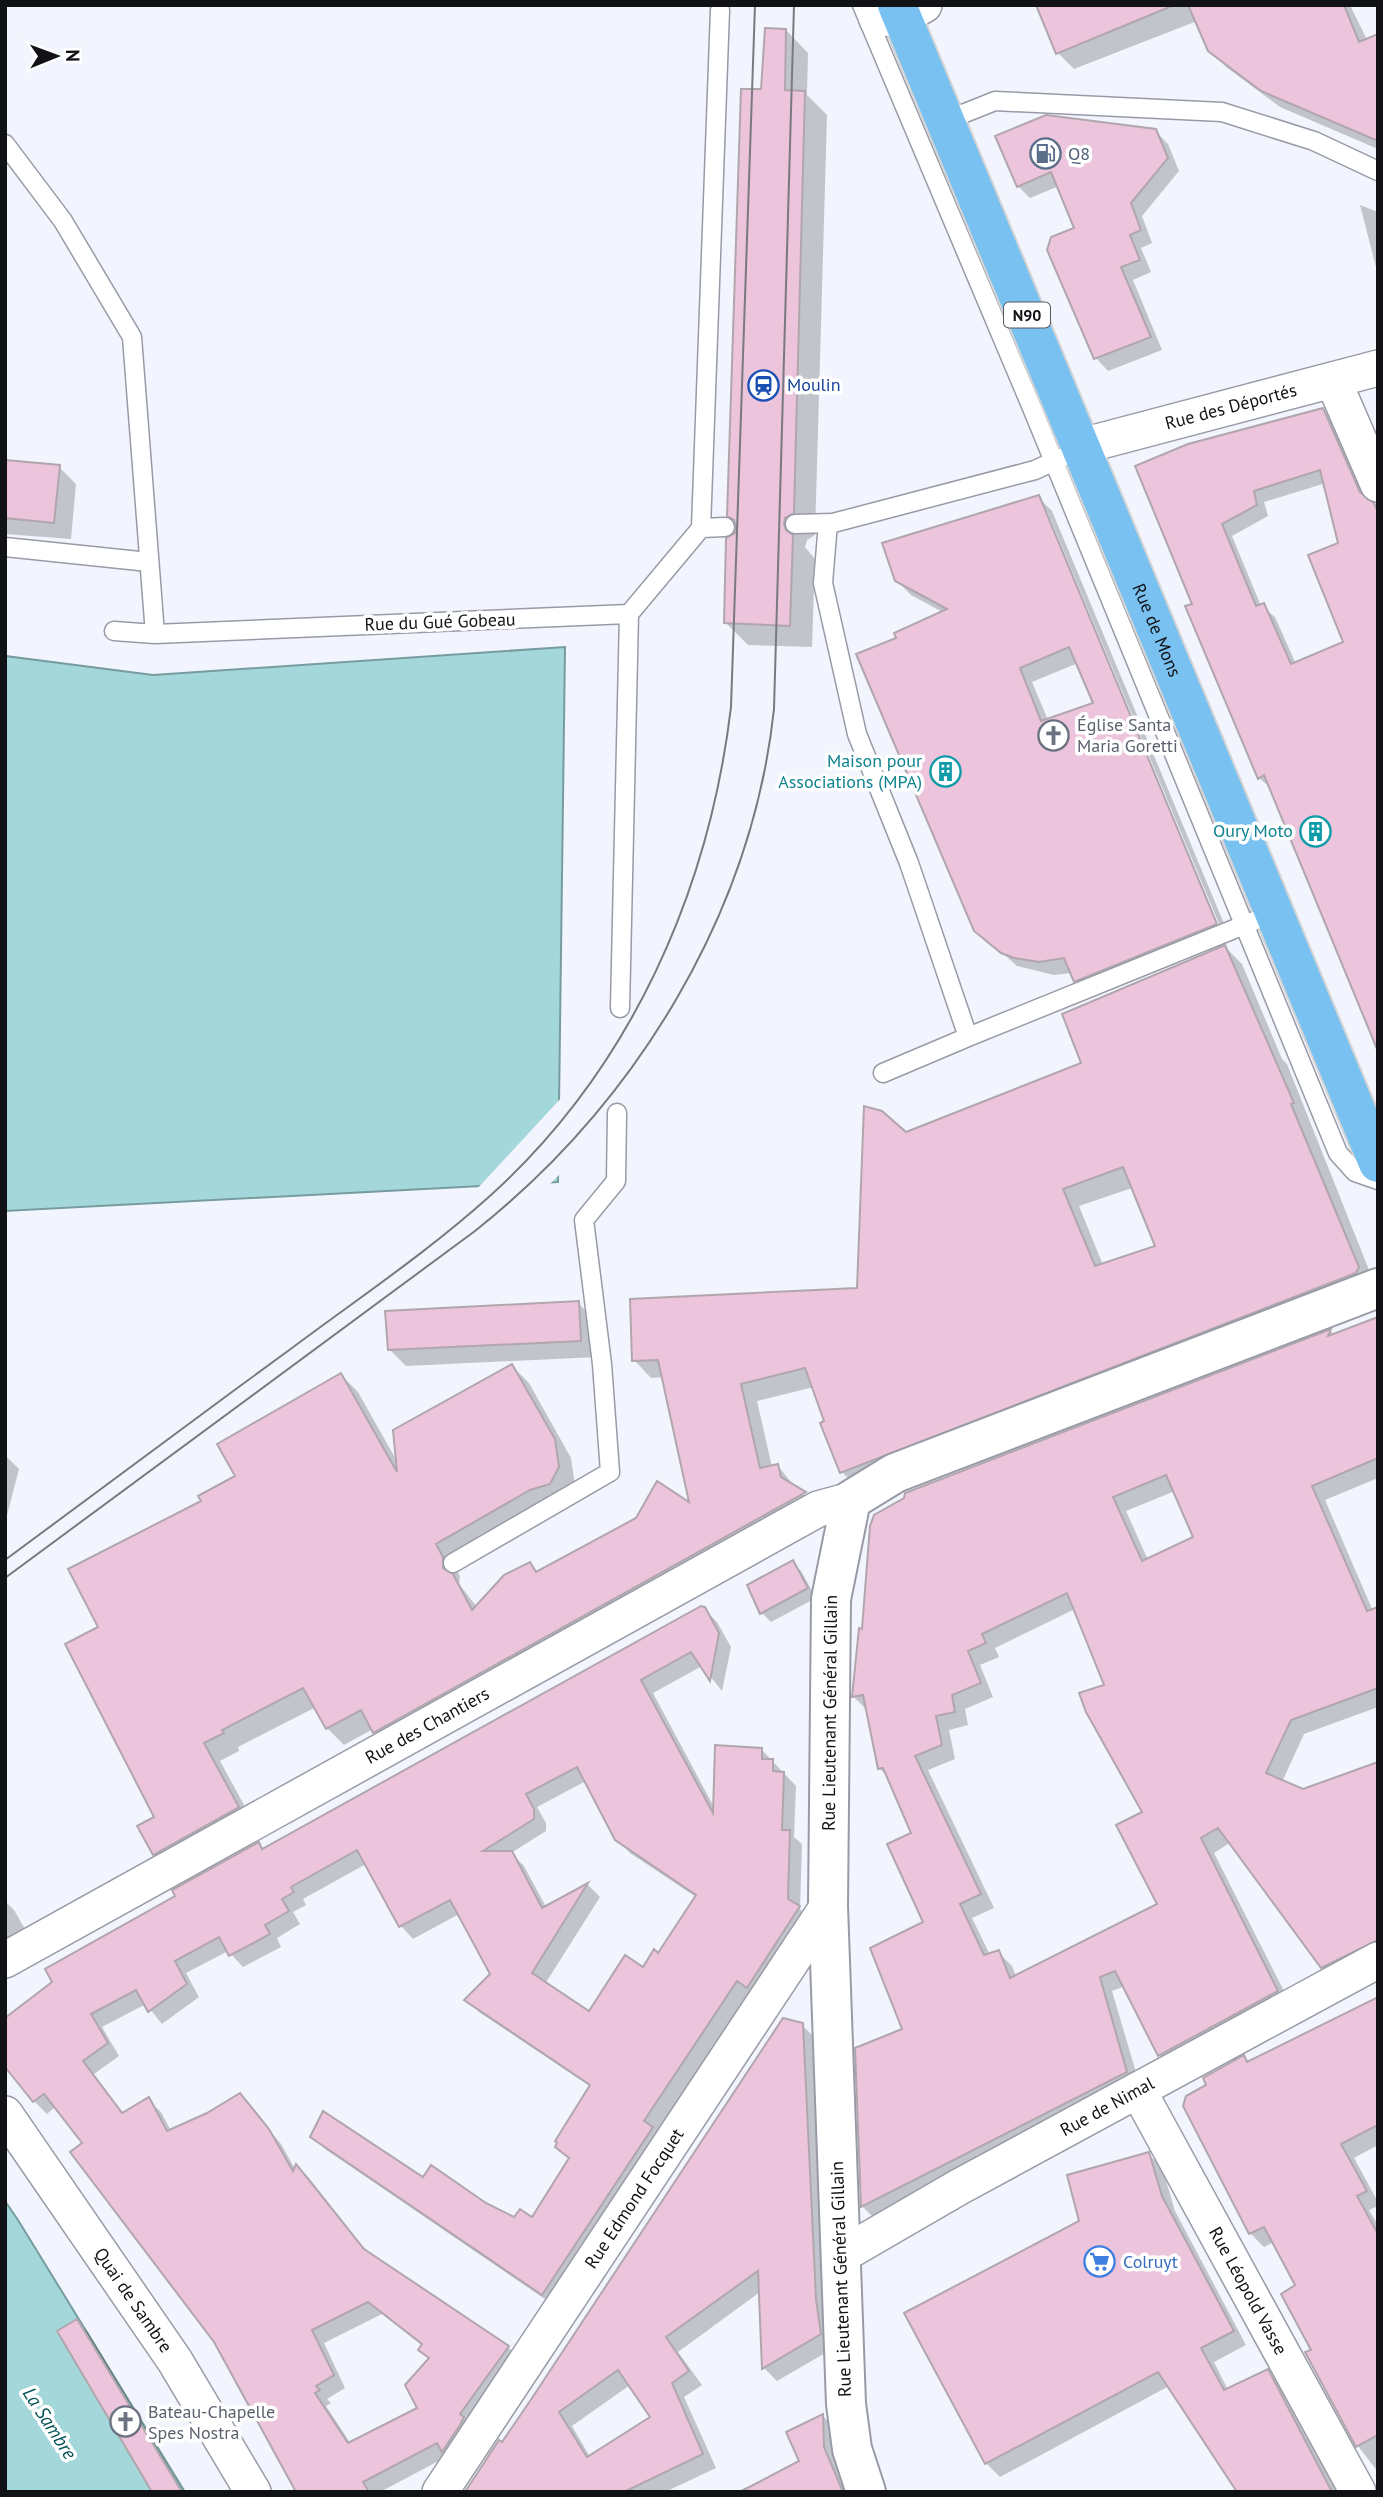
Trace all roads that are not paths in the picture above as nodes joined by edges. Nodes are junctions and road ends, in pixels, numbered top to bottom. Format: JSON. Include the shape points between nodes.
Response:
{"nodes":[{"id":1,"x":888,"y":9,"type":"edge"},
{"id":2,"x":720,"y":10,"type":"dead end"},
{"id":3,"x":940,"y":110,"type":"junction"},
{"id":4,"x":5,"y":144,"type":"edge"},
{"id":5,"x":1378,"y":171,"type":"edge"},
{"id":6,"x":1378,"y":368,"type":"edge"},
{"id":7,"x":1334,"y":380,"type":"junction"},
{"id":8,"x":1068,"y":454,"type":"junction"},
{"id":9,"x":1378,"y":484,"type":"edge"},
{"id":10,"x":828,"y":523,"type":"junction"},
{"id":11,"x":795,"y":524,"type":"dead end"},
{"id":12,"x":725,"y":527,"type":"dead end"},
{"id":13,"x":701,"y":528,"type":"junction"},
{"id":14,"x":5,"y":547,"type":"edge"},
{"id":15,"x":149,"y":562,"type":"junction"},
{"id":16,"x":629,"y":614,"type":"junction"},
{"id":17,"x":114,"y":631,"type":"dead end"},
{"id":18,"x":155,"y":634,"type":"junction"},
{"id":19,"x":1260,"y":918,"type":"junction"},
{"id":20,"x":620,"y":1008,"type":"dead end"},
{"id":21,"x":968,"y":1037,"type":"junction"},
{"id":22,"x":883,"y":1073,"type":"dead end"},
{"id":23,"x":617,"y":1114,"type":"dead end"},
{"id":24,"x":1378,"y":1163,"type":"edge"},
{"id":25,"x":1378,"y":1180,"type":"edge"},
{"id":26,"x":1378,"y":1288,"type":"edge"},
{"id":27,"x":851,"y":1500,"type":"junction"},
{"id":28,"x":453,"y":1563,"type":"dead end"},
{"id":29,"x":828,"y":1906,"type":"junction"},
{"id":30,"x":5,"y":1960,"type":"edge"},
{"id":31,"x":1378,"y":1960,"type":"edge"},
{"id":32,"x":1138,"y":2090,"type":"junction"},
{"id":33,"x":5,"y":2115,"type":"edge"},
{"id":34,"x":840,"y":2256,"type":"junction"},
{"id":35,"x":253,"y":2492,"type":"edge"},
{"id":36,"x":440,"y":2492,"type":"edge"},
{"id":37,"x":866,"y":2492,"type":"edge"},
{"id":38,"x":1358,"y":2492,"type":"edge"}],
"edges":[{"from":1,"to":3,"type":"main road","name":"Rue de Mons","number":"N90"},
{"from":1,"to":8,"type":"lane"},
{"from":2,"to":13,"type":"lane"},
{"from":3,"to":5,"type":"lane","via":[[995,101],[1222,112],[1314,142]]},
{"from":3,"to":8,"type":"main road","name":"Rue de Mons","number":"N90"},
{"from":4,"to":15,"type":"lane","via":[[62,221],[132,337]]},
{"from":6,"to":7,"type":"street","name":"Rue des Déportés"},
{"from":7,"to":8,"type":"street","name":"Rue des Déportés"},
{"from":7,"to":9,"type":"street"},
{"from":8,"to":10,"type":"lane","via":[[1035,470]]},
{"from":8,"to":19,"type":"main road","name":"Rue de Mons","number":"N90"},
{"from":10,"to":11,"type":"lane"},
{"from":10,"to":21,"type":"lane","via":[[823,583],[858,734],[909,863]]},
{"from":12,"to":13,"type":"lane"},
{"from":13,"to":16,"type":"lane"},
{"from":14,"to":15,"type":"lane"},
{"from":15,"to":18,"type":"lane"},
{"from":16,"to":18,"type":"lane","name":"Rue du Gué Gobeau"},
{"from":16,"to":20,"type":"lane"},
{"from":17,"to":18,"type":"lane","name":"Rue du Gué Gobeau"},
{"from":19,"to":21,"type":"lane"},
{"from":19,"to":24,"type":"main road","name":"Rue de Mons","number":"N90"},
{"from":19,"to":25,"type":"lane","via":[[1338,1153],[1355,1172]]},
{"from":21,"to":22,"type":"lane"},
{"from":23,"to":28,"type":"lane","via":[[616,1181],[584,1220],[610,1472]]},
{"from":26,"to":27,"type":"street","via":[[895,1473]]},
{"from":27,"to":29,"type":"street","name":"Rue Lieutenant Général Gillain","via":[[831,1599]]},
{"from":27,"to":30,"type":"street","name":"Rue des Chantiers","via":[[818,1509]]},
{"from":29,"to":34,"type":"street","name":"Rue Lieutenant Général Gillain"},
{"from":29,"to":36,"type":"street","name":"Rue Edmond Focquet"},
{"from":31,"to":32,"type":"street","name":"Rue de Nimal"},
{"from":32,"to":34,"type":"street","name":"Rue de Nimal"},
{"from":32,"to":38,"type":"street","name":"Rue Léopold Vasse"},
{"from":33,"to":35,"type":"street","name":"Quai de Sambre","via":[[175,2361]]},
{"from":34,"to":37,"type":"street","name":"Rue Lieutenant Général Gillain","via":[[848,2429]]}]}
